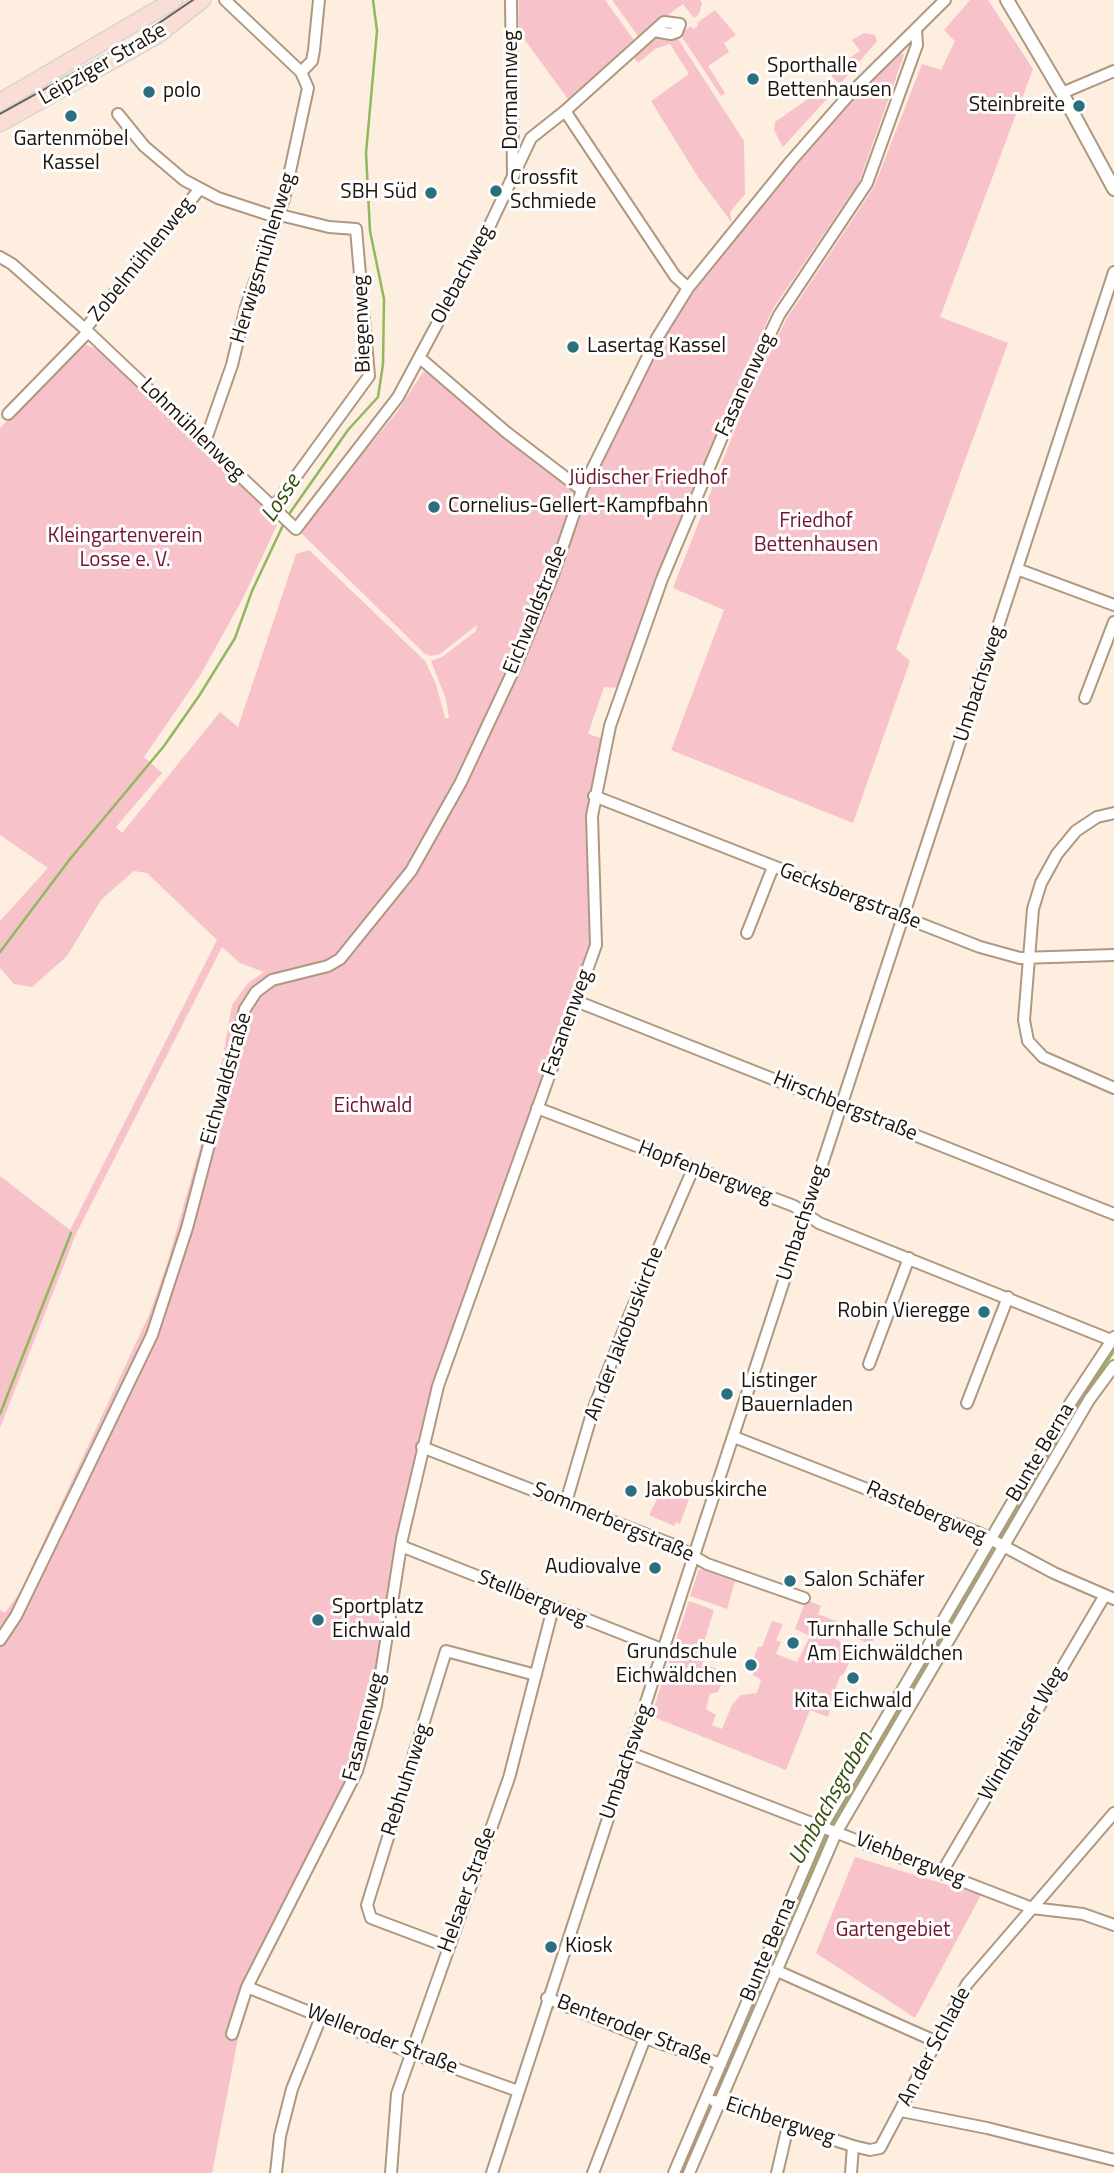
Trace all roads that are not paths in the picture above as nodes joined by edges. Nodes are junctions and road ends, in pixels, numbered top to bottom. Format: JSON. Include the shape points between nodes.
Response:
{"nodes":[{"id":1,"x":174,"y":0,"type":"edge"},
{"id":2,"x":202,"y":0,"type":"edge"},
{"id":3,"x":225,"y":0,"type":"edge"},
{"id":4,"x":319,"y":0,"type":"edge"},
{"id":5,"x":512,"y":0,"type":"edge"},
{"id":6,"x":945,"y":0,"type":"edge"},
{"id":7,"x":1007,"y":0,"type":"edge"},
{"id":8,"x":680,"y":24,"type":"dead end"},
{"id":9,"x":916,"y":29,"type":"junction"},
{"id":10,"x":1114,"y":71,"type":"edge"},
{"id":11,"x":301,"y":72,"type":"junction"},
{"id":12,"x":1062,"y":93,"type":"junction"},
{"id":13,"x":0,"y":102,"type":"edge"},
{"id":14,"x":565,"y":111,"type":"junction"},
{"id":15,"x":118,"y":114,"type":"dead end"},
{"id":16,"x":0,"y":123,"type":"edge"},
{"id":17,"x":513,"y":179,"type":"junction"},
{"id":18,"x":199,"y":190,"type":"junction"},
{"id":19,"x":1114,"y":190,"type":"edge"},
{"id":20,"x":279,"y":216,"type":"junction"},
{"id":21,"x":0,"y":257,"type":"edge"},
{"id":22,"x":1114,"y":272,"type":"edge"},
{"id":23,"x":688,"y":288,"type":"junction"},
{"id":24,"x":87,"y":331,"type":"junction"},
{"id":25,"x":420,"y":358,"type":"junction"},
{"id":26,"x":8,"y":414,"type":"dead end"},
{"id":27,"x":205,"y":442,"type":"junction"},
{"id":28,"x":582,"y":490,"type":"junction"},
{"id":29,"x":275,"y":510,"type":"junction"},
{"id":30,"x":294,"y":527,"type":"joint"},
{"id":31,"x":1017,"y":569,"type":"junction"},
{"id":32,"x":1114,"y":605,"type":"edge"},
{"id":33,"x":1114,"y":622,"type":"edge"},
{"id":34,"x":1085,"y":698,"type":"dead end"},
{"id":35,"x":594,"y":796,"type":"junction"},
{"id":36,"x":1114,"y":813,"type":"edge"},
{"id":37,"x":774,"y":867,"type":"junction"},
{"id":38,"x":902,"y":917,"type":"junction"},
{"id":39,"x":747,"y":933,"type":"dead end"},
{"id":40,"x":1114,"y":954,"type":"edge"},
{"id":41,"x":1028,"y":959,"type":"junction"},
{"id":42,"x":576,"y":1001,"type":"junction"},
{"id":43,"x":1114,"y":1088,"type":"edge"},
{"id":44,"x":841,"y":1106,"type":"junction"},
{"id":45,"x":537,"y":1108,"type":"junction"},
{"id":46,"x":692,"y":1169,"type":"junction"},
{"id":47,"x":1114,"y":1214,"type":"edge"},
{"id":48,"x":806,"y":1215,"type":"junction"},
{"id":49,"x":909,"y":1258,"type":"junction"},
{"id":50,"x":1007,"y":1297,"type":"junction"},
{"id":51,"x":1113,"y":1339,"type":"edge"},
{"id":52,"x":869,"y":1364,"type":"dead end"},
{"id":53,"x":1114,"y":1366,"type":"edge"},
{"id":54,"x":967,"y":1403,"type":"dead end"},
{"id":55,"x":734,"y":1437,"type":"junction"},
{"id":56,"x":422,"y":1447,"type":"junction"},
{"id":57,"x":566,"y":1502,"type":"junction"},
{"id":58,"x":996,"y":1543,"type":"junction"},
{"id":59,"x":401,"y":1546,"type":"junction"},
{"id":60,"x":696,"y":1556,"type":"junction"},
{"id":61,"x":1110,"y":1597,"type":"edge"},
{"id":62,"x":804,"y":1598,"type":"dead end"},
{"id":63,"x":553,"y":1608,"type":"junction"},
{"id":64,"x":0,"y":1640,"type":"edge"},
{"id":65,"x":664,"y":1650,"type":"junction"},
{"id":66,"x":536,"y":1675,"type":"junction"},
{"id":67,"x":630,"y":1753,"type":"junction"},
{"id":68,"x":1114,"y":1813,"type":"edge"},
{"id":69,"x":829,"y":1830,"type":"junction"},
{"id":70,"x":942,"y":1872,"type":"junction"},
{"id":71,"x":1032,"y":1908,"type":"junction"},
{"id":72,"x":1114,"y":1926,"type":"edge"},
{"id":73,"x":448,"y":1947,"type":"junction"},
{"id":74,"x":775,"y":1970,"type":"junction"},
{"id":75,"x":247,"y":1987,"type":"junction"},
{"id":76,"x":547,"y":1998,"type":"junction"},
{"id":77,"x":321,"y":2017,"type":"junction"},
{"id":78,"x":232,"y":2034,"type":"dead end"},
{"id":79,"x":645,"y":2038,"type":"junction"},
{"id":80,"x":935,"y":2041,"type":"junction"},
{"id":81,"x":409,"y":2052,"type":"junction"},
{"id":82,"x":721,"y":2064,"type":"junction"},
{"id":83,"x":518,"y":2091,"type":"junction"},
{"id":84,"x":713,"y":2100,"type":"junction"},
{"id":85,"x":901,"y":2111,"type":"junction"},
{"id":86,"x":788,"y":2126,"type":"junction"},
{"id":87,"x":853,"y":2146,"type":"junction"},
{"id":88,"x":1113,"y":2160,"type":"edge"},
{"id":89,"x":276,"y":2173,"type":"edge"},
{"id":90,"x":391,"y":2173,"type":"edge"},
{"id":91,"x":492,"y":2173,"type":"edge"},
{"id":92,"x":593,"y":2173,"type":"edge"},
{"id":93,"x":674,"y":2173,"type":"edge"},
{"id":94,"x":689,"y":2173,"type":"edge"},
{"id":95,"x":777,"y":2173,"type":"edge"},
{"id":96,"x":851,"y":2173,"type":"edge"},
{"id":97,"x":1111,"y":2173,"type":"edge"}],
"edges":[{"from":1,"to":13,"type":"main road","name":"Leipziger Straße"},
{"from":2,"to":16,"type":"main road","name":"Leipziger Straße","via":[[156,36]]},
{"from":3,"to":11,"type":"street"},
{"from":4,"to":11,"type":"street","name":"Herwigsmühlenweg","via":[[312,61]]},
{"from":5,"to":17,"type":"street","name":"Dormannweg"},
{"from":6,"to":9,"type":"street","name":"Eichwaldstraße"},
{"from":7,"to":12,"type":"street"},
{"from":8,"to":14,"type":"street","name":"Olebachweg","via":[[664,22]]},
{"from":9,"to":23,"type":"street","name":"Eichwaldstraße","via":[[848,96]]},
{"from":9,"to":35,"type":"street","name":"Fasanenweg","via":[[918,45],[867,183],[779,315],[662,579],[610,726]]},
{"from":10,"to":12,"type":"street"},
{"from":11,"to":20,"type":"street","name":"Herwigsmühlenweg","via":[[306,96]]},
{"from":12,"to":19,"type":"street"},
{"from":14,"to":17,"type":"street","name":"Olebachweg","via":[[531,138]]},
{"from":14,"to":23,"type":"street"},
{"from":15,"to":18,"type":"street","via":[[144,146]]},
{"from":17,"to":25,"type":"street","name":"Olebachweg"},
{"from":18,"to":20,"type":"street"},
{"from":18,"to":24,"type":"street","name":"Zobelmühlenweg"},
{"from":20,"to":27,"type":"street","name":"Herwigsmühlenweg"},
{"from":20,"to":29,"type":"street","name":"Biegenweg","via":[[356,229],[369,376]]},
{"from":21,"to":24,"type":"street","name":"Lohmühlenweg"},
{"from":22,"to":31,"type":"street","name":"Umbachsweg"},
{"from":23,"to":28,"type":"street","name":"Eichwaldstraße","via":[[657,338]]},
{"from":24,"to":26,"type":"street"},
{"from":24,"to":27,"type":"street","name":"Lohmühlenweg"},
{"from":25,"to":28,"type":"street"},
{"from":25,"to":30,"type":"street","name":"Olebachweg","via":[[376,426]]},
{"from":27,"to":29,"type":"street","name":"Lohmühlenweg"},
{"from":28,"to":64,"type":"street","name":"Eichwaldstraße","via":[[515,667],[461,782],[411,872],[340,959],[328,967],[271,980],[244,1009],[187,1228],[152,1335],[16,1616]]},
{"from":29,"to":30,"type":"street","name":"Lohmühlenweg"},
{"from":31,"to":32,"type":"street"},
{"from":31,"to":38,"type":"street","name":"Umbachsweg"},
{"from":33,"to":34,"type":"street"},
{"from":35,"to":37,"type":"street","name":"Gecksbergstraße"},
{"from":35,"to":42,"type":"street","name":"Fasanenweg","via":[[596,945]]},
{"from":36,"to":41,"type":"street","via":[[1097,817],[1076,831],[1049,867],[1033,909]]},
{"from":37,"to":38,"type":"street","name":"Gecksbergstraße"},
{"from":37,"to":39,"type":"street"},
{"from":38,"to":41,"type":"street","name":"Gecksbergstraße","via":[[980,947]]},
{"from":38,"to":44,"type":"street","name":"Umbachsweg"},
{"from":40,"to":41,"type":"street","name":"Gecksbergstraße"},
{"from":41,"to":43,"type":"street","via":[[1024,1020],[1033,1050]]},
{"from":42,"to":44,"type":"street","name":"Hirschbergstraße"},
{"from":42,"to":45,"type":"street","name":"Fasanenweg"},
{"from":44,"to":47,"type":"street","name":"Hirschbergstraße"},
{"from":44,"to":48,"type":"street","name":"Umbachsweg"},
{"from":45,"to":46,"type":"street","name":"Hopfenbergweg"},
{"from":45,"to":56,"type":"street","name":"Fasanenweg","via":[[454,1337]]},
{"from":46,"to":48,"type":"street","name":"Hopfenbergweg","via":[[794,1206]]},
{"from":46,"to":57,"type":"street","name":"An der Jakobuskirche","via":[[607,1374]]},
{"from":48,"to":49,"type":"street","name":"Hopfenbergweg"},
{"from":48,"to":55,"type":"street","name":"Umbachsweg"},
{"from":49,"to":50,"type":"street","name":"Hopfenbergweg"},
{"from":49,"to":52,"type":"street"},
{"from":50,"to":51,"type":"street","name":"Hopfenbergweg"},
{"from":50,"to":54,"type":"street"},
{"from":51,"to":58,"type":"street","name":"Bunte Berna"},
{"from":53,"to":58,"type":"street","name":"Bunte Berna"},
{"from":55,"to":58,"type":"street","name":"Rastebergweg"},
{"from":55,"to":60,"type":"street","name":"Umbachsweg"},
{"from":56,"to":57,"type":"street","name":"Sommerbergstraße"},
{"from":56,"to":59,"type":"street","name":"Fasanenweg"},
{"from":57,"to":60,"type":"street","name":"Sommerbergstraße"},
{"from":58,"to":61,"type":"street","name":"Rastebergweg"},
{"from":58,"to":69,"type":"street","name":"Bunte Berna"},
{"from":58,"to":69,"type":"street","name":"Bunte Berna"},
{"from":59,"to":63,"type":"street","name":"Stellbergweg"},
{"from":59,"to":75,"type":"street","name":"Fasanenweg","via":[[376,1704],[357,1770]]},
{"from":60,"to":62,"type":"street","name":"Sommerbergstraße"},
{"from":60,"to":65,"type":"street","name":"Umbachsweg"},
{"from":61,"to":70,"type":"street","name":"Windhäuser Weg"},
{"from":63,"to":65,"type":"street","name":"Stellbergweg"},
{"from":63,"to":66,"type":"street","name":"Helsaer Straße"},
{"from":65,"to":67,"type":"street","name":"Umbachsweg"},
{"from":66,"to":73,"type":"street","name":"Helsaer Straße","via":[[509,1778]]},
{"from":66,"to":73,"type":"street","name":"Rebhuhnweg","via":[[446,1651],[367,1905],[372,1918]]},
{"from":67,"to":69,"type":"street","name":"Viehbergweg"},
{"from":67,"to":76,"type":"street","name":"Umbachsweg"},
{"from":68,"to":71,"type":"street","name":"An der Schlade"},
{"from":69,"to":70,"type":"street","name":"Viehbergweg"},
{"from":69,"to":74,"type":"street","name":"Bunte Berna"},
{"from":69,"to":82,"type":"street","name":"Bunte Berna"},
{"from":70,"to":71,"type":"street","name":"Viehbergweg"},
{"from":71,"to":72,"type":"street","name":"Viehbergweg","via":[[1083,1914]]},
{"from":71,"to":80,"type":"street","name":"An der Schlade","via":[[967,1984]]},
{"from":73,"to":81,"type":"street","name":"Helsaer Straße"},
{"from":74,"to":80,"type":"street"},
{"from":74,"to":84,"type":"street","name":"Bunte Berna"},
{"from":75,"to":77,"type":"street","name":"Welleroder Straße"},
{"from":75,"to":78,"type":"street","name":"Fasanenweg"},
{"from":76,"to":79,"type":"street","name":"Benteroder Straße"},
{"from":76,"to":83,"type":"street","name":"Umbachsweg"},
{"from":77,"to":81,"type":"street","name":"Welleroder Straße"},
{"from":77,"to":89,"type":"street","via":[[292,2089],[279,2136]]},
{"from":79,"to":82,"type":"street","name":"Benteroder Straße"},
{"from":79,"to":92,"type":"street"},
{"from":80,"to":85,"type":"street","name":"An der Schlade"},
{"from":81,"to":83,"type":"street","name":"Welleroder Straße"},
{"from":81,"to":90,"type":"street","name":"Helsaer Straße","via":[[397,2094]]},
{"from":82,"to":84,"type":"street","name":"Bunte Berna"},
{"from":83,"to":91,"type":"street","name":"Umbachsweg"},
{"from":84,"to":86,"type":"street","name":"Eichbergweg"},
{"from":84,"to":93,"type":"street","name":"Bunte Berna"},
{"from":84,"to":94,"type":"street","name":"Bunte Berna"},
{"from":85,"to":87,"type":"street","name":"An der Schlade","via":[[880,2148]]},
{"from":85,"to":88,"type":"street"},
{"from":86,"to":87,"type":"street","name":"Eichbergweg"},
{"from":86,"to":95,"type":"street"},
{"from":87,"to":96,"type":"street"},
{"from":88,"to":97,"type":"street"}]}
